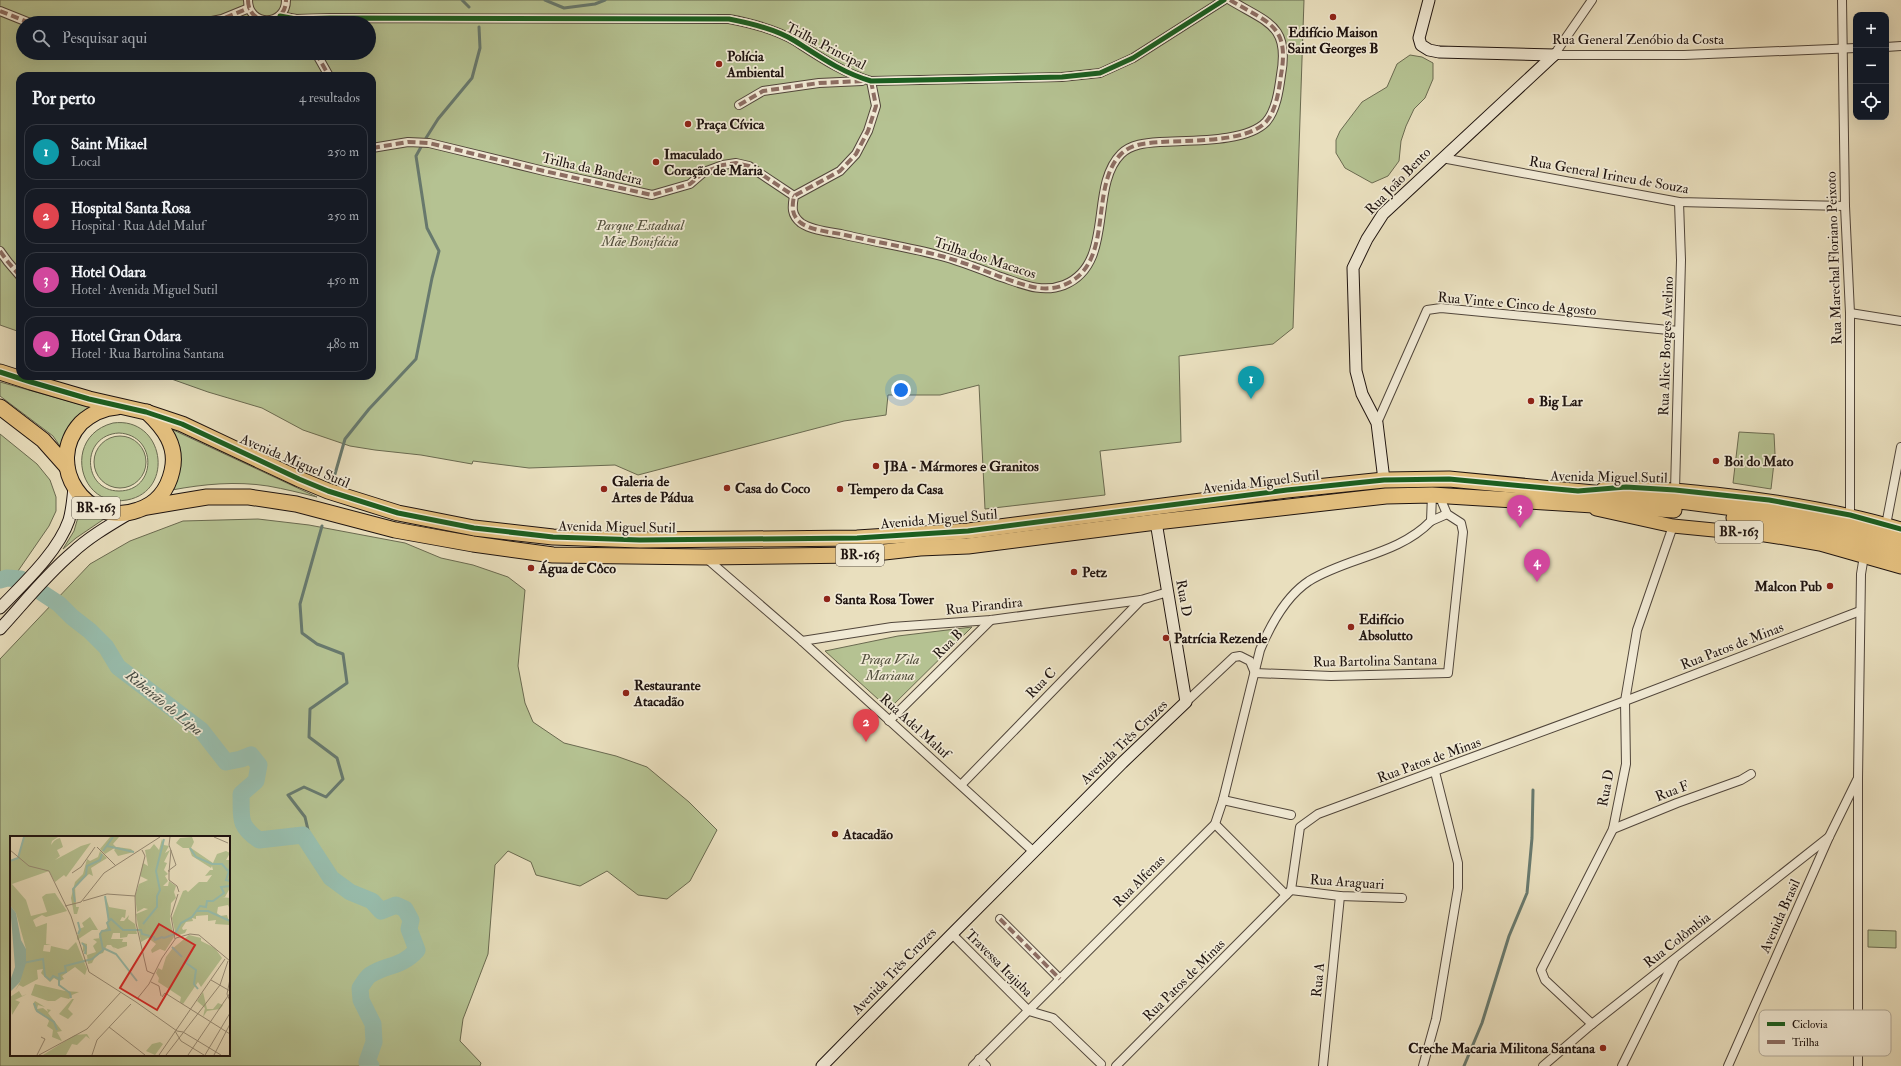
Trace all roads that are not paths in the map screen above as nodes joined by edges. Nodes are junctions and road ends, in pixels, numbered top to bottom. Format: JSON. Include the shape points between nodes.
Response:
{"nodes":[{"id":1,"x":286,"y":0,"type":"edge"},
{"id":2,"x":1224,"y":0,"type":"edge"},
{"id":3,"x":1230,"y":0,"type":"edge"},
{"id":4,"x":1428,"y":0,"type":"edge"},
{"id":5,"x":1592,"y":0,"type":"edge"},
{"id":6,"x":1842,"y":0,"type":"edge"},
{"id":7,"x":249,"y":4,"type":"edge"},
{"id":8,"x":0,"y":11,"type":"edge"},
{"id":9,"x":227,"y":16,"type":"edge"},
{"id":10,"x":255,"y":16,"type":"edge"},
{"id":11,"x":280,"y":16,"type":"edge"},
{"id":12,"x":16,"y":17,"type":"edge"},
{"id":13,"x":376,"y":18,"type":"edge"},
{"id":14,"x":1901,"y":46,"type":"edge"},
{"id":15,"x":1889,"y":47,"type":"edge"},
{"id":16,"x":1853,"y":48,"type":"edge"},
{"id":17,"x":1842,"y":49,"type":"junction"},
{"id":18,"x":1554,"y":54,"type":"junction"},
{"id":19,"x":320,"y":60,"type":"edge"},
{"id":20,"x":327,"y":72,"type":"edge"},
{"id":21,"x":871,"y":81,"type":"junction"},
{"id":22,"x":739,"y":105,"type":"dead end"},
{"id":23,"x":376,"y":147,"type":"edge"},
{"id":24,"x":1442,"y":158,"type":"junction"},
{"id":25,"x":794,"y":196,"type":"junction"},
{"id":26,"x":1679,"y":202,"type":"junction"},
{"id":27,"x":1845,"y":206,"type":"junction"},
{"id":28,"x":0,"y":251,"type":"edge"},
{"id":29,"x":16,"y":271,"type":"edge"},
{"id":30,"x":1850,"y":313,"type":"junction"},
{"id":31,"x":1901,"y":322,"type":"edge"},
{"id":32,"x":1679,"y":332,"type":"junction"},
{"id":33,"x":0,"y":372,"type":"edge"},
{"id":34,"x":16,"y":377,"type":"edge"},
{"id":35,"x":26,"y":380,"type":"edge"},
{"id":36,"x":0,"y":407,"type":"edge"},
{"id":37,"x":125,"y":407,"type":"junction"},
{"id":38,"x":146,"y":412,"type":"junction"},
{"id":39,"x":1377,"y":423,"type":"junction"},
{"id":40,"x":1901,"y":447,"type":"edge"},
{"id":41,"x":67,"y":467,"type":"junction"},
{"id":42,"x":1384,"y":480,"type":"junction"},
{"id":43,"x":74,"y":487,"type":"junction"},
{"id":44,"x":1675,"y":490,"type":"junction"},
{"id":45,"x":1436,"y":495,"type":"junction"},
{"id":46,"x":1577,"y":498,"type":"junction"},
{"id":47,"x":146,"y":507,"type":"junction"},
{"id":48,"x":130,"y":513,"type":"junction"},
{"id":49,"x":1447,"y":514,"type":"junction"},
{"id":50,"x":1850,"y":515,"type":"junction"},
{"id":51,"x":1431,"y":521,"type":"junction"},
{"id":52,"x":1156,"y":522,"type":"junction"},
{"id":53,"x":1886,"y":525,"type":"junction"},
{"id":54,"x":1673,"y":526,"type":"junction"},
{"id":55,"x":1901,"y":529,"type":"edge"},
{"id":56,"x":1901,"y":540,"type":"edge"},
{"id":57,"x":1901,"y":554,"type":"edge"},
{"id":58,"x":1864,"y":556,"type":"junction"},
{"id":59,"x":706,"y":558,"type":"junction"},
{"id":60,"x":1901,"y":567,"type":"edge"},
{"id":61,"x":1168,"y":592,"type":"junction"},
{"id":62,"x":1140,"y":600,"type":"junction"},
{"id":63,"x":3,"y":604,"type":"edge"},
{"id":64,"x":1860,"y":611,"type":"junction"},
{"id":65,"x":991,"y":620,"type":"junction"},
{"id":66,"x":0,"y":629,"type":"edge"},
{"id":67,"x":802,"y":641,"type":"junction"},
{"id":68,"x":1255,"y":673,"type":"junction"},
{"id":69,"x":1625,"y":700,"type":"junction"},
{"id":70,"x":1186,"y":702,"type":"junction"},
{"id":71,"x":889,"y":721,"type":"junction"},
{"id":72,"x":1435,"y":772,"type":"junction"},
{"id":73,"x":1751,"y":774,"type":"dead end"},
{"id":74,"x":1858,"y":778,"type":"junction"},
{"id":75,"x":961,"y":785,"type":"junction"},
{"id":76,"x":1223,"y":800,"type":"junction"},
{"id":77,"x":1290,"y":815,"type":"dead end"},
{"id":78,"x":1215,"y":824,"type":"junction"},
{"id":79,"x":1613,"y":829,"type":"junction"},
{"id":80,"x":1829,"y":837,"type":"junction"},
{"id":81,"x":1034,"y":852,"type":"junction"},
{"id":82,"x":1289,"y":893,"type":"junction"},
{"id":83,"x":1340,"y":896,"type":"junction"},
{"id":84,"x":1402,"y":898,"type":"dead end"},
{"id":85,"x":1000,"y":918,"type":"dead end"},
{"id":86,"x":952,"y":934,"type":"junction"},
{"id":87,"x":1675,"y":958,"type":"junction"},
{"id":88,"x":1060,"y":979,"type":"junction"},
{"id":89,"x":1858,"y":1010,"type":"edge"},
{"id":90,"x":1028,"y":1011,"type":"junction"},
{"id":91,"x":1592,"y":1024,"type":"junction"},
{"id":92,"x":979,"y":1060,"type":"junction"},
{"id":93,"x":1101,"y":1064,"type":"dead end"},
{"id":94,"x":822,"y":1066,"type":"edge"},
{"id":95,"x":973,"y":1066,"type":"edge"},
{"id":96,"x":986,"y":1066,"type":"edge"},
{"id":97,"x":1116,"y":1066,"type":"edge"},
{"id":98,"x":1323,"y":1066,"type":"edge"},
{"id":99,"x":1423,"y":1066,"type":"edge"},
{"id":100,"x":1543,"y":1066,"type":"edge"},
{"id":101,"x":1622,"y":1066,"type":"edge"},
{"id":102,"x":1728,"y":1066,"type":"edge"}],
"edges":[{"from":1,"to":11,"type":"street","via":[[286,6]]},
{"from":2,"to":21,"type":"street","name":"Trilha Principal","via":[[1133,58],[1100,73],[1062,77]]},
{"from":3,"to":25,"type":"street","name":"Trilha dos Macacos","via":[[1277,31],[1283,43],[1281,76],[1274,105],[1267,120],[1249,133],[1220,138],[1145,143],[1121,154],[1108,173],[1101,224],[1089,261],[1080,274],[1065,284],[1039,289],[942,256],[802,224],[792,210]]},
{"from":4,"to":18,"type":"street","name":"Rua General Zenóbio da Costa","via":[[1419,38],[1421,45],[1429,50]]},
{"from":5,"to":18,"type":"street","name":"Rua João Bento"},
{"from":6,"to":17,"type":"street","name":"Rua Marechal Floriano Peixoto"},
{"from":7,"to":9,"type":"street","name":"Trilha Principal"},
{"from":7,"to":10,"type":"street","name":"Trilha Principal"},
{"from":8,"to":12,"type":"street"},
{"from":13,"to":21,"type":"street","name":"Trilha Principal","via":[[729,19],[749,22],[794,40],[814,55],[855,76]]},
{"from":14,"to":15,"type":"street"},
{"from":16,"to":17,"type":"street","name":"Rua General Zenóbio da Costa"},
{"from":17,"to":18,"type":"street","name":"Rua General Zenóbio da Costa","via":[[1684,55]]},
{"from":17,"to":27,"type":"street","name":"Rua Marechal Floriano Peixoto"},
{"from":18,"to":24,"type":"street","name":"Rua João Bento"},
{"from":19,"to":20,"type":"street"},
{"from":21,"to":22,"type":"street","via":[[819,83],[763,91]]},
{"from":21,"to":25,"type":"street","via":[[876,106],[868,131],[856,154],[840,172]]},
{"from":23,"to":25,"type":"street","name":"Trilha da Bandeira","via":[[408,142],[429,143],[544,172],[652,195],[690,184],[704,172],[736,163],[749,166]]},
{"from":24,"to":26,"type":"street","name":"Rua General Irineu de Souza"},
{"from":24,"to":39,"type":"street","name":"Rua João Bento","via":[[1383,214],[1353,268],[1356,371],[1362,394]]},
{"from":26,"to":27,"type":"street","name":"Rua General Irineu de Souza"},
{"from":26,"to":32,"type":"street","name":"Rua Alice Borges Avelino"},
{"from":27,"to":30,"type":"street","name":"Rua Marechal Floriano Peixoto"},
{"from":28,"to":29,"type":"street"},
{"from":30,"to":31,"type":"street"},
{"from":30,"to":50,"type":"street","name":"Rua Marechal Floriano Peixoto"},
{"from":32,"to":39,"type":"street","name":"Rua Vinte e Cinco de Agosto","via":[[1441,308],[1427,310]]},
{"from":32,"to":44,"type":"street","name":"Rua Alice Borges Avelino"},
{"from":33,"to":34,"type":"highway","name":"Avenida Miguel Sutil","number":"BR-163"},
{"from":35,"to":37,"type":"highway","name":"Avenida Miguel Sutil","number":"BR-163"},
{"from":36,"to":41,"type":"highway","number":"BR-163","via":[[43,440]]},
{"from":37,"to":38,"type":"highway","name":"Avenida Miguel Sutil","number":"BR-163"},
{"from":37,"to":41,"type":"highway","via":[[111,407],[86,418],[70,440]]},
{"from":38,"to":42,"type":"highway","name":"Avenida Miguel Sutil","number":"BR-163","via":[[182,424],[328,491],[398,513],[474,528],[553,537],[640,540],[857,538],[968,531]]},
{"from":38,"to":47,"type":"highway","via":[[165,431],[173,455],[173,467],[165,490]]},
{"from":39,"to":42,"type":"street","name":"Rua João Bento"},
{"from":40,"to":53,"type":"street"},
{"from":41,"to":43,"type":"highway","number":"BR-163"},
{"from":42,"to":46,"type":"highway","name":"Avenida Miguel Sutil","number":"BR-163","via":[[1449,479]]},
{"from":43,"to":48,"type":"highway","number":"BR-163","via":[[88,503],[98,509],[119,514]]},
{"from":43,"to":63,"type":"street","via":[[71,513],[64,530],[38,567]]},
{"from":44,"to":46,"type":"main road","name":"Avenida Miguel Sutil","number":"BR-163","via":[[1626,487]]},
{"from":44,"to":50,"type":"main road","name":"Avenida Miguel Sutil","number":"BR-163","via":[[1769,500]]},
{"from":45,"to":46,"type":"highway","name":"Avenida Miguel Sutil","number":"BR-163"},
{"from":45,"to":49,"type":"street","name":"Rua Bartolina Santana"},
{"from":45,"to":51,"type":"street"},
{"from":45,"to":52,"type":"highway","name":"Avenida Miguel Sutil","number":"BR-163","via":[[1386,496]]},
{"from":46,"to":54,"type":"main road","name":"Avenida Miguel Sutil","number":"BR-163","via":[[1621,516]]},
{"from":46,"to":56,"type":"highway","number":"BR-163","via":[[1688,502],[1819,520]]},
{"from":46,"to":57,"type":"highway","number":"BR-163","via":[[1696,512],[1814,532]]},
{"from":47,"to":48,"type":"highway","number":"BR-163"},
{"from":47,"to":59,"type":"highway","name":"Avenida Miguel Sutil","number":"BR-163","via":[[207,497],[249,497],[296,504],[403,531],[553,555]]},
{"from":48,"to":66,"type":"street","via":[[72,552]]},
{"from":49,"to":51,"type":"street"},
{"from":49,"to":68,"type":"street","name":"Rua Bartolina Santana","via":[[1461,523],[1463,532],[1448,673],[1331,676]]},
{"from":50,"to":53,"type":"main road","name":"Avenida Miguel Sutil","number":"BR-163"},
{"from":51,"to":68,"type":"street","via":[[1421,531],[1387,550],[1330,571],[1304,585],[1267,633]]},
{"from":52,"to":59,"type":"highway","name":"Avenida Miguel Sutil","number":"BR-163","via":[[968,546],[858,555]]},
{"from":52,"to":61,"type":"street","name":"Rua D"},
{"from":53,"to":55,"type":"main road","name":"Avenida Miguel Sutil","number":"BR-163"},
{"from":54,"to":58,"type":"main road","name":"Avenida Miguel Sutil","number":"BR-163","via":[[1765,534],[1820,544]]},
{"from":54,"to":69,"type":"street","name":"Rua D","via":[[1637,630]]},
{"from":58,"to":60,"type":"main road","name":"Avenida Miguel Sutil","number":"BR-163"},
{"from":58,"to":64,"type":"street","via":[[1861,569]]},
{"from":59,"to":67,"type":"street","name":"Rua Adel Maluf"},
{"from":61,"to":62,"type":"street","name":"Rua Pirandira"},
{"from":61,"to":70,"type":"street","name":"Rua D"},
{"from":62,"to":65,"type":"street","name":"Rua Pirandira"},
{"from":62,"to":75,"type":"street","name":"Rua C"},
{"from":64,"to":69,"type":"street","name":"Rua Patos de Minas"},
{"from":64,"to":74,"type":"street"},
{"from":65,"to":67,"type":"street","name":"Rua Pirandira","via":[[892,627]]},
{"from":65,"to":71,"type":"street","name":"Rua B"},
{"from":67,"to":71,"type":"street","name":"Rua Adel Maluf"},
{"from":68,"to":70,"type":"street","name":"Avenida Três Cruzes","via":[[1250,661],[1240,656],[1234,657]]},
{"from":68,"to":76,"type":"street","name":"Rua Alfenas"},
{"from":69,"to":72,"type":"street","name":"Rua Patos de Minas"},
{"from":69,"to":79,"type":"street","name":"Rua D","via":[[1626,764]]},
{"from":70,"to":81,"type":"street","name":"Avenida Três Cruzes"},
{"from":71,"to":75,"type":"street","name":"Rua Adel Maluf"},
{"from":72,"to":82,"type":"street","name":"Rua Patos de Minas","via":[[1318,814],[1300,827]]},
{"from":72,"to":99,"type":"street","via":[[1458,863],[1458,888],[1436,1019]]},
{"from":73,"to":79,"type":"street","name":"Rua F"},
{"from":74,"to":80,"type":"street","name":"Avenida Brasil"},
{"from":74,"to":89,"type":"street"},
{"from":75,"to":81,"type":"street","name":"Rua Adel Maluf"},
{"from":76,"to":77,"type":"street"},
{"from":76,"to":78,"type":"street","name":"Rua Alfenas"},
{"from":78,"to":82,"type":"street"},
{"from":78,"to":88,"type":"street","name":"Rua Alfenas"},
{"from":79,"to":91,"type":"street","name":"Rua D","via":[[1541,970],[1545,980]]},
{"from":80,"to":87,"type":"street","name":"Rua Colômbia"},
{"from":80,"to":102,"type":"street","name":"Avenida Brasil"},
{"from":81,"to":86,"type":"street","name":"Avenida Três Cruzes"},
{"from":82,"to":83,"type":"street","name":"Rua Araguari"},
{"from":82,"to":97,"type":"street","name":"Rua Patos de Minas"},
{"from":83,"to":84,"type":"street","name":"Rua Araguari"},
{"from":83,"to":98,"type":"street","name":"Rua A"},
{"from":85,"to":88,"type":"street"},
{"from":86,"to":90,"type":"street","name":"Travessa Itajuba"},
{"from":86,"to":94,"type":"street","name":"Avenida Três Cruzes"},
{"from":87,"to":91,"type":"street","name":"Rua Colômbia"},
{"from":87,"to":101,"type":"street"},
{"from":88,"to":90,"type":"street","name":"Rua Alfenas"},
{"from":90,"to":92,"type":"street","name":"Rua Alfenas"},
{"from":90,"to":93,"type":"street","via":[[1053,1018]]},
{"from":91,"to":100,"type":"street","name":"Rua Colômbia"},
{"from":92,"to":95,"type":"street","name":"Rua Alfenas"},
{"from":92,"to":96,"type":"street"}]}
